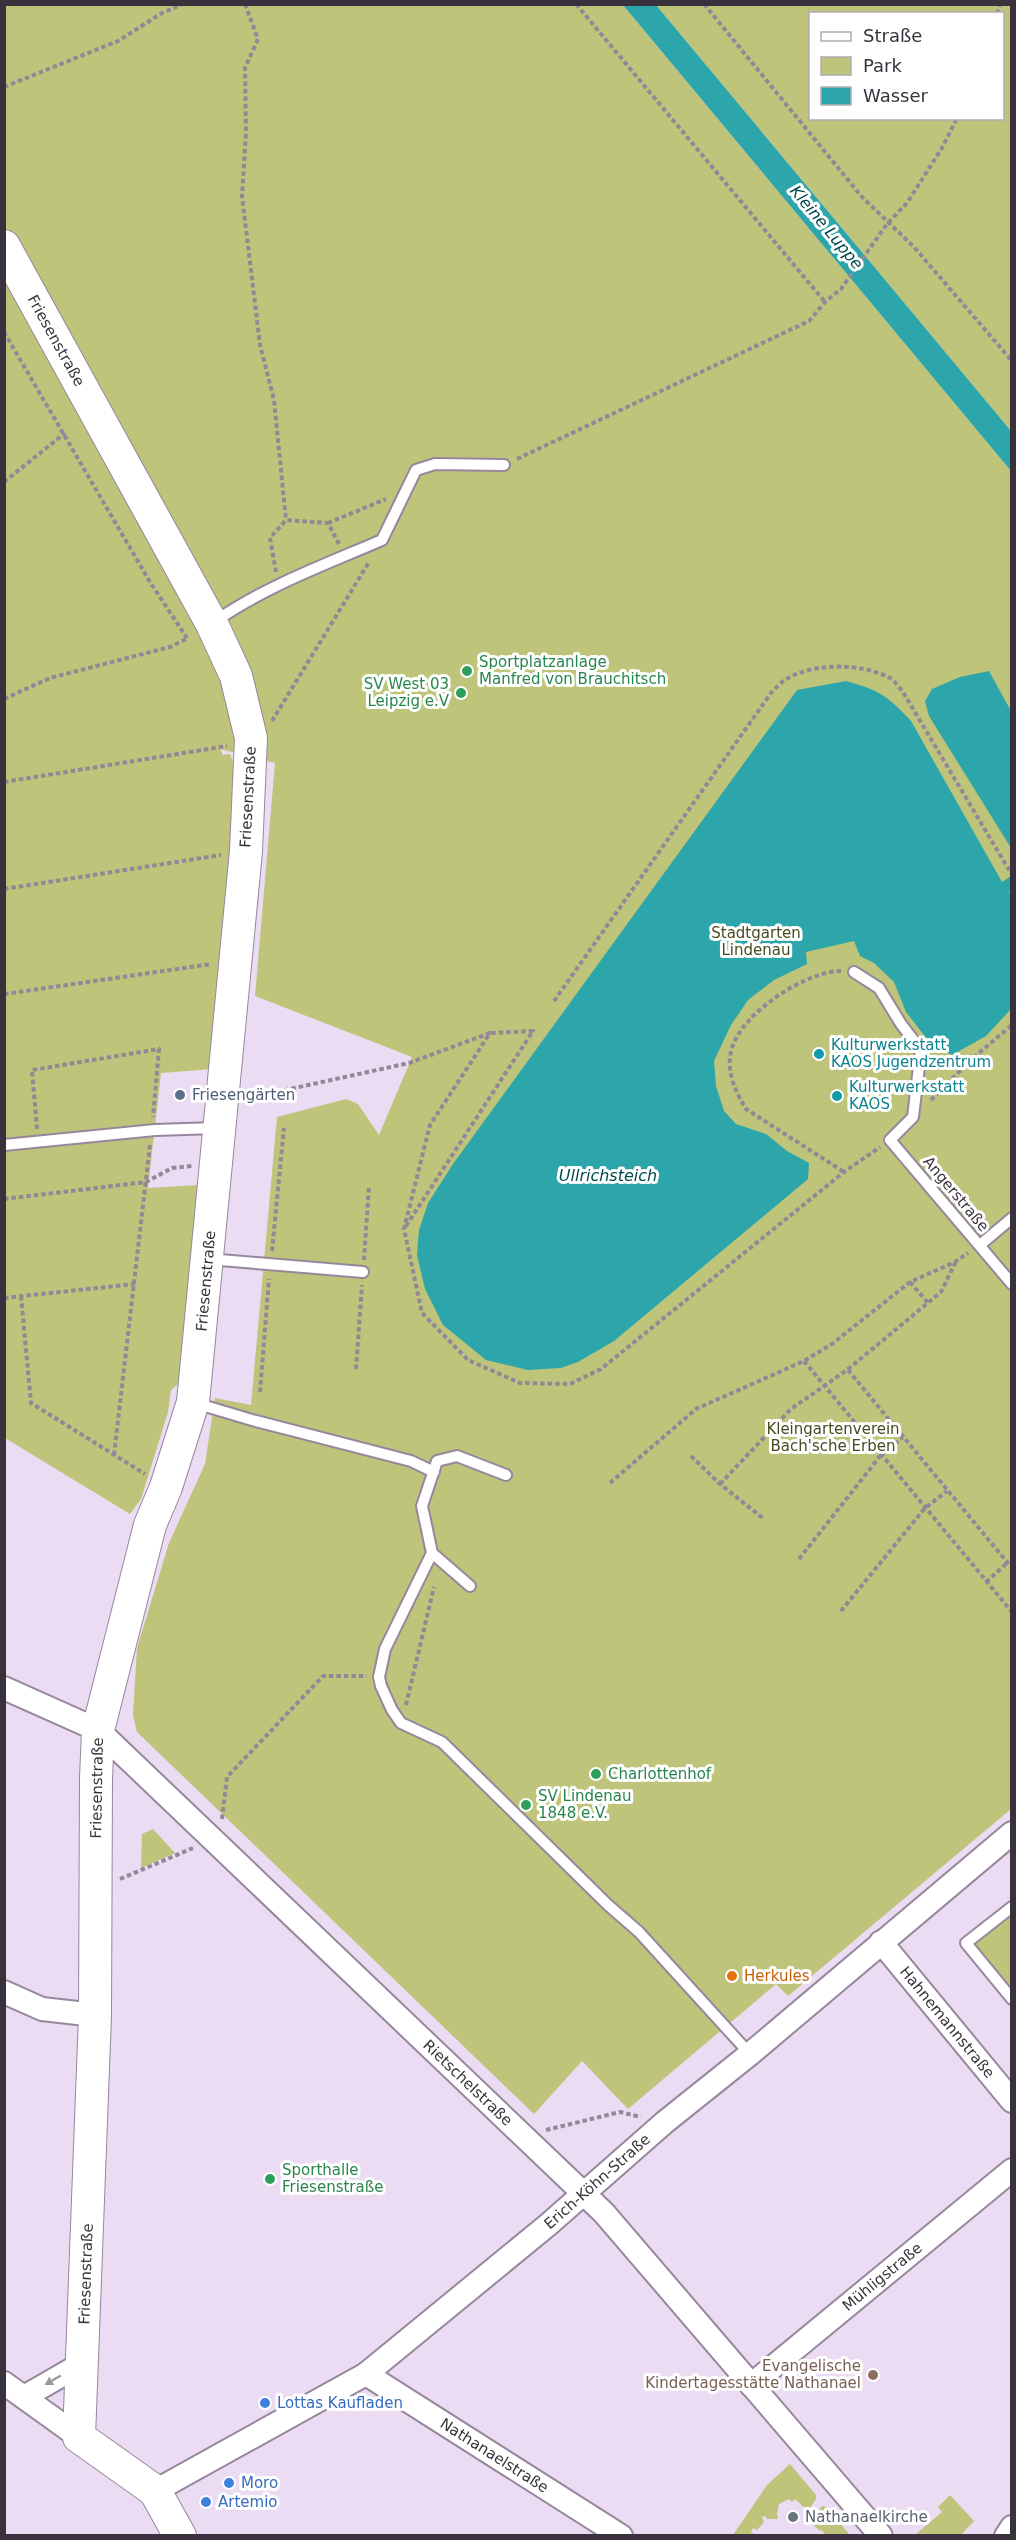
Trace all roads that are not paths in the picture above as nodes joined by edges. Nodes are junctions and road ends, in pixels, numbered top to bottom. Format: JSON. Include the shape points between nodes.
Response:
{"nodes":[{"id":1,"x":4,"y":246,"type":"edge"},
{"id":2,"x":504,"y":465,"type":"road end"},
{"id":3,"x":199,"y":631,"type":"junction"},
{"id":4,"x":854,"y":972,"type":"road end"},
{"id":5,"x":221,"y":1113,"type":"junction"},
{"id":6,"x":4,"y":1145,"type":"edge"},
{"id":7,"x":1011,"y":1218,"type":"edge"},
{"id":8,"x":980,"y":1245,"type":"junction"},
{"id":9,"x":208,"y":1259,"type":"junction"},
{"id":10,"x":363,"y":1272,"type":"road end"},
{"id":11,"x":1011,"y":1284,"type":"edge"},
{"id":12,"x":193,"y":1402,"type":"junction"},
{"id":13,"x":434,"y":1472,"type":"junction"},
{"id":14,"x":506,"y":1475,"type":"dead end"},
{"id":15,"x":432,"y":1553,"type":"junction"},
{"id":16,"x":470,"y":1586,"type":"dead end"},
{"id":17,"x":4,"y":1688,"type":"edge"},
{"id":18,"x":98,"y":1730,"type":"junction"},
{"id":19,"x":1011,"y":1833,"type":"edge"},
{"id":20,"x":1011,"y":1906,"type":"edge"},
{"id":21,"x":881,"y":1942,"type":"junction"},
{"id":22,"x":4,"y":1992,"type":"edge"},
{"id":23,"x":1011,"y":1999,"type":"edge"},
{"id":24,"x":95,"y":2016,"type":"junction"},
{"id":25,"x":750,"y":2054,"type":"junction"},
{"id":26,"x":1011,"y":2101,"type":"edge"},
{"id":27,"x":1011,"y":2170,"type":"edge"},
{"id":28,"x":584,"y":2194,"type":"junction"},
{"id":29,"x":83,"y":2363,"type":"junction"},
{"id":30,"x":366,"y":2374,"type":"junction"},
{"id":31,"x":4,"y":2383,"type":"edge"},
{"id":32,"x":751,"y":2385,"type":"junction"},
{"id":33,"x":24,"y":2397,"type":"junction"},
{"id":34,"x":79,"y":2437,"type":"junction"},
{"id":35,"x":155,"y":2491,"type":"junction"},
{"id":36,"x":1011,"y":2527,"type":"edge"},
{"id":37,"x":180,"y":2535,"type":"edge"},
{"id":38,"x":621,"y":2535,"type":"edge"},
{"id":39,"x":881,"y":2535,"type":"edge"},
{"id":40,"x":1006,"y":2535,"type":"edge"}],
"edges":[{"from":1,"to":3,"type":"street","name":"Friesenstraße"},
{"from":2,"to":3,"type":"lane","via":[[435,464],[416,470],[382,540],[278,584]]},
{"from":3,"to":5,"type":"street","name":"Friesenstraße","via":[[236,676],[251,738],[246,851]]},
{"from":4,"to":8,"type":"lane","name":"Angerstraße","via":[[879,988],[921,1050],[913,1117],[890,1140]]},
{"from":5,"to":6,"type":"lane","via":[[152,1130]]},
{"from":5,"to":9,"type":"street","name":"Friesenstraße"},
{"from":7,"to":8,"type":"lane"},
{"from":8,"to":11,"type":"lane","name":"Angerstraße"},
{"from":9,"to":10,"type":"lane"},
{"from":9,"to":12,"type":"street","name":"Friesenstraße"},
{"from":12,"to":13,"type":"lane","via":[[411,1461]]},
{"from":12,"to":18,"type":"street","name":"Friesenstraße","via":[[150,1525]]},
{"from":13,"to":14,"type":"lane","via":[[437,1461],[457,1456]]},
{"from":13,"to":15,"type":"lane","via":[[422,1506]]},
{"from":15,"to":16,"type":"lane"},
{"from":15,"to":25,"type":"lane","via":[[385,1649],[379,1677],[385,1698],[401,1723],[442,1742],[639,1932]]},
{"from":17,"to":18,"type":"street","name":"Rietschelstraße"},
{"from":18,"to":24,"type":"street","name":"Friesenstraße"},
{"from":18,"to":28,"type":"street","name":"Rietschelstraße"},
{"from":19,"to":21,"type":"street","name":"Erich-Köhn-Straße"},
{"from":20,"to":23,"type":"lane","via":[[966,1943]]},
{"from":21,"to":25,"type":"street","name":"Erich-Köhn-Straße"},
{"from":21,"to":26,"type":"street","name":"Hahnemannstraße"},
{"from":22,"to":24,"type":"street","via":[[42,2009]]},
{"from":24,"to":29,"type":"street","name":"Friesenstraße"},
{"from":25,"to":28,"type":"street","name":"Erich-Köhn-Straße"},
{"from":27,"to":32,"type":"street","name":"Mühligstraße"},
{"from":28,"to":30,"type":"street","name":"Erich-Köhn-Straße"},
{"from":28,"to":32,"type":"street","name":"Rietschelstraße"},
{"from":29,"to":33,"type":"street","one_way":true},
{"from":29,"to":34,"type":"street","name":"Friesenstraße"},
{"from":30,"to":35,"type":"street","name":"Erich-Köhn-Straße"},
{"from":30,"to":38,"type":"street","name":"Nathanaelstraße"},
{"from":31,"to":33,"type":"street"},
{"from":32,"to":39,"type":"street","name":"Rietschelstraße"},
{"from":33,"to":34,"type":"street"},
{"from":34,"to":35,"type":"street"},
{"from":35,"to":37,"type":"street"},
{"from":36,"to":40,"type":"street"}]}
